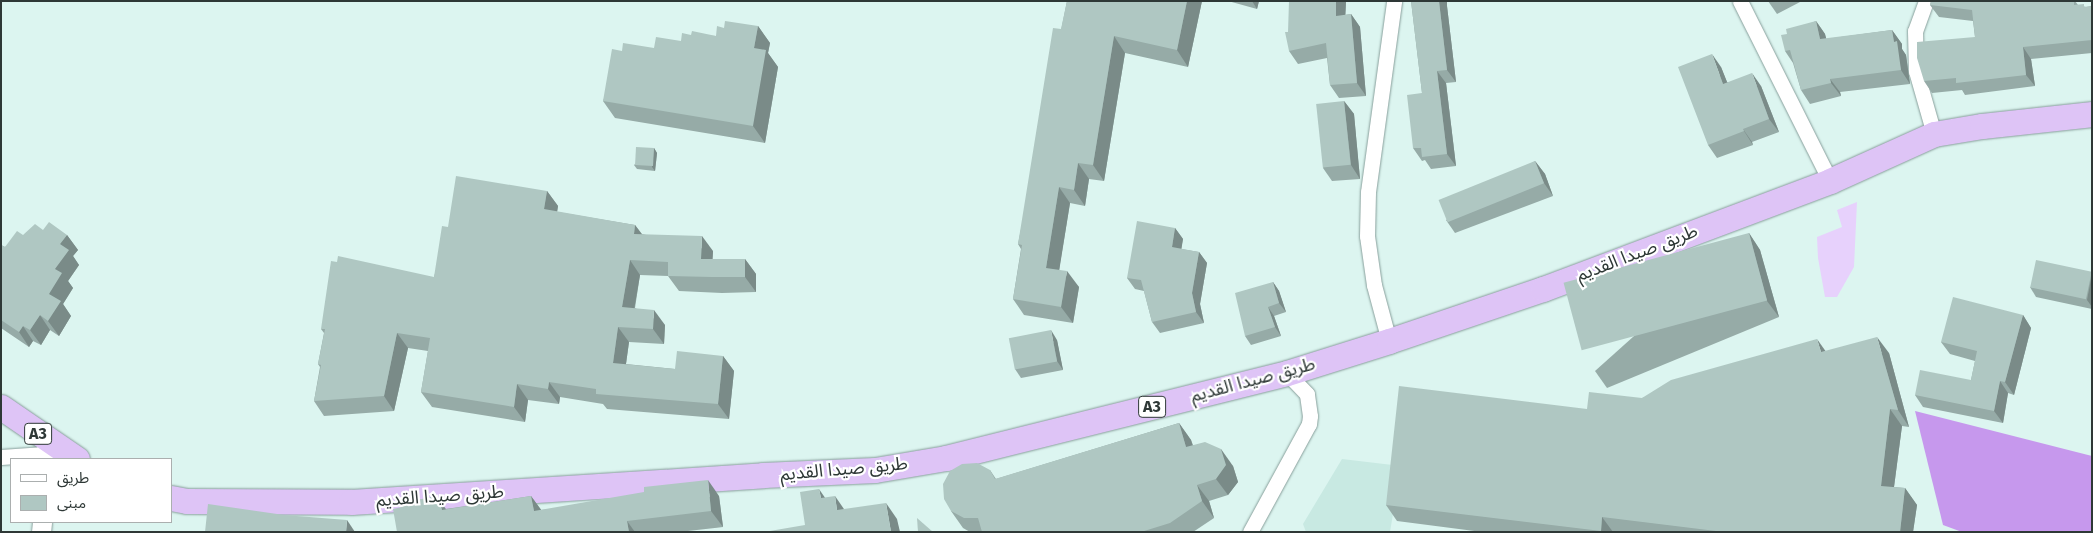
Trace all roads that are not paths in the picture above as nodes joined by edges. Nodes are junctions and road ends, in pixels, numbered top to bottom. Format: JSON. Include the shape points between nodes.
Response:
{"nodes":[{"id":1,"x":1394,"y":1,"type":"edge"},
{"id":2,"x":1740,"y":1,"type":"edge"},
{"id":3,"x":1926,"y":1,"type":"edge"},
{"id":4,"x":2092,"y":114,"type":"edge"},
{"id":5,"x":1934,"y":134,"type":"junction"},
{"id":6,"x":1830,"y":181,"type":"junction"},
{"id":7,"x":1390,"y":341,"type":"junction"},
{"id":8,"x":1287,"y":373,"type":"junction"},
{"id":9,"x":1,"y":407,"type":"edge"},
{"id":10,"x":45,"y":451,"type":"edge"},
{"id":11,"x":1,"y":457,"type":"edge"},
{"id":12,"x":73,"y":458,"type":"edge"},
{"id":13,"x":172,"y":498,"type":"edge"},
{"id":14,"x":1250,"y":532,"type":"edge"}],
"edges":[{"from":1,"to":7,"type":"street","via":[[1368,192],[1366,236],[1374,285]]},
{"from":2,"to":6,"type":"street"},
{"from":3,"to":5,"type":"street","via":[[1915,31],[1916,70]]},
{"from":4,"to":5,"type":"highway","name":"طريق صيدا القديم","number":"A3"},
{"from":5,"to":6,"type":"highway","name":"طريق صيدا القديم","number":"A3"},
{"from":6,"to":7,"type":"highway","name":"طريق صيدا القديم","number":"A3","via":[[1543,289]]},
{"from":7,"to":8,"type":"highway","name":"طريق صيدا القديم","number":"A3"},
{"from":8,"to":13,"type":"highway","name":"طريق صيدا القديم","number":"A3","via":[[946,458],[875,470],[351,502]]},
{"from":8,"to":14,"type":"street","via":[[1307,394],[1309,424]]},
{"from":9,"to":10,"type":"highway","number":"A3"},
{"from":10,"to":11,"type":"street"},
{"from":10,"to":12,"type":"highway","number":"A3"}]}
